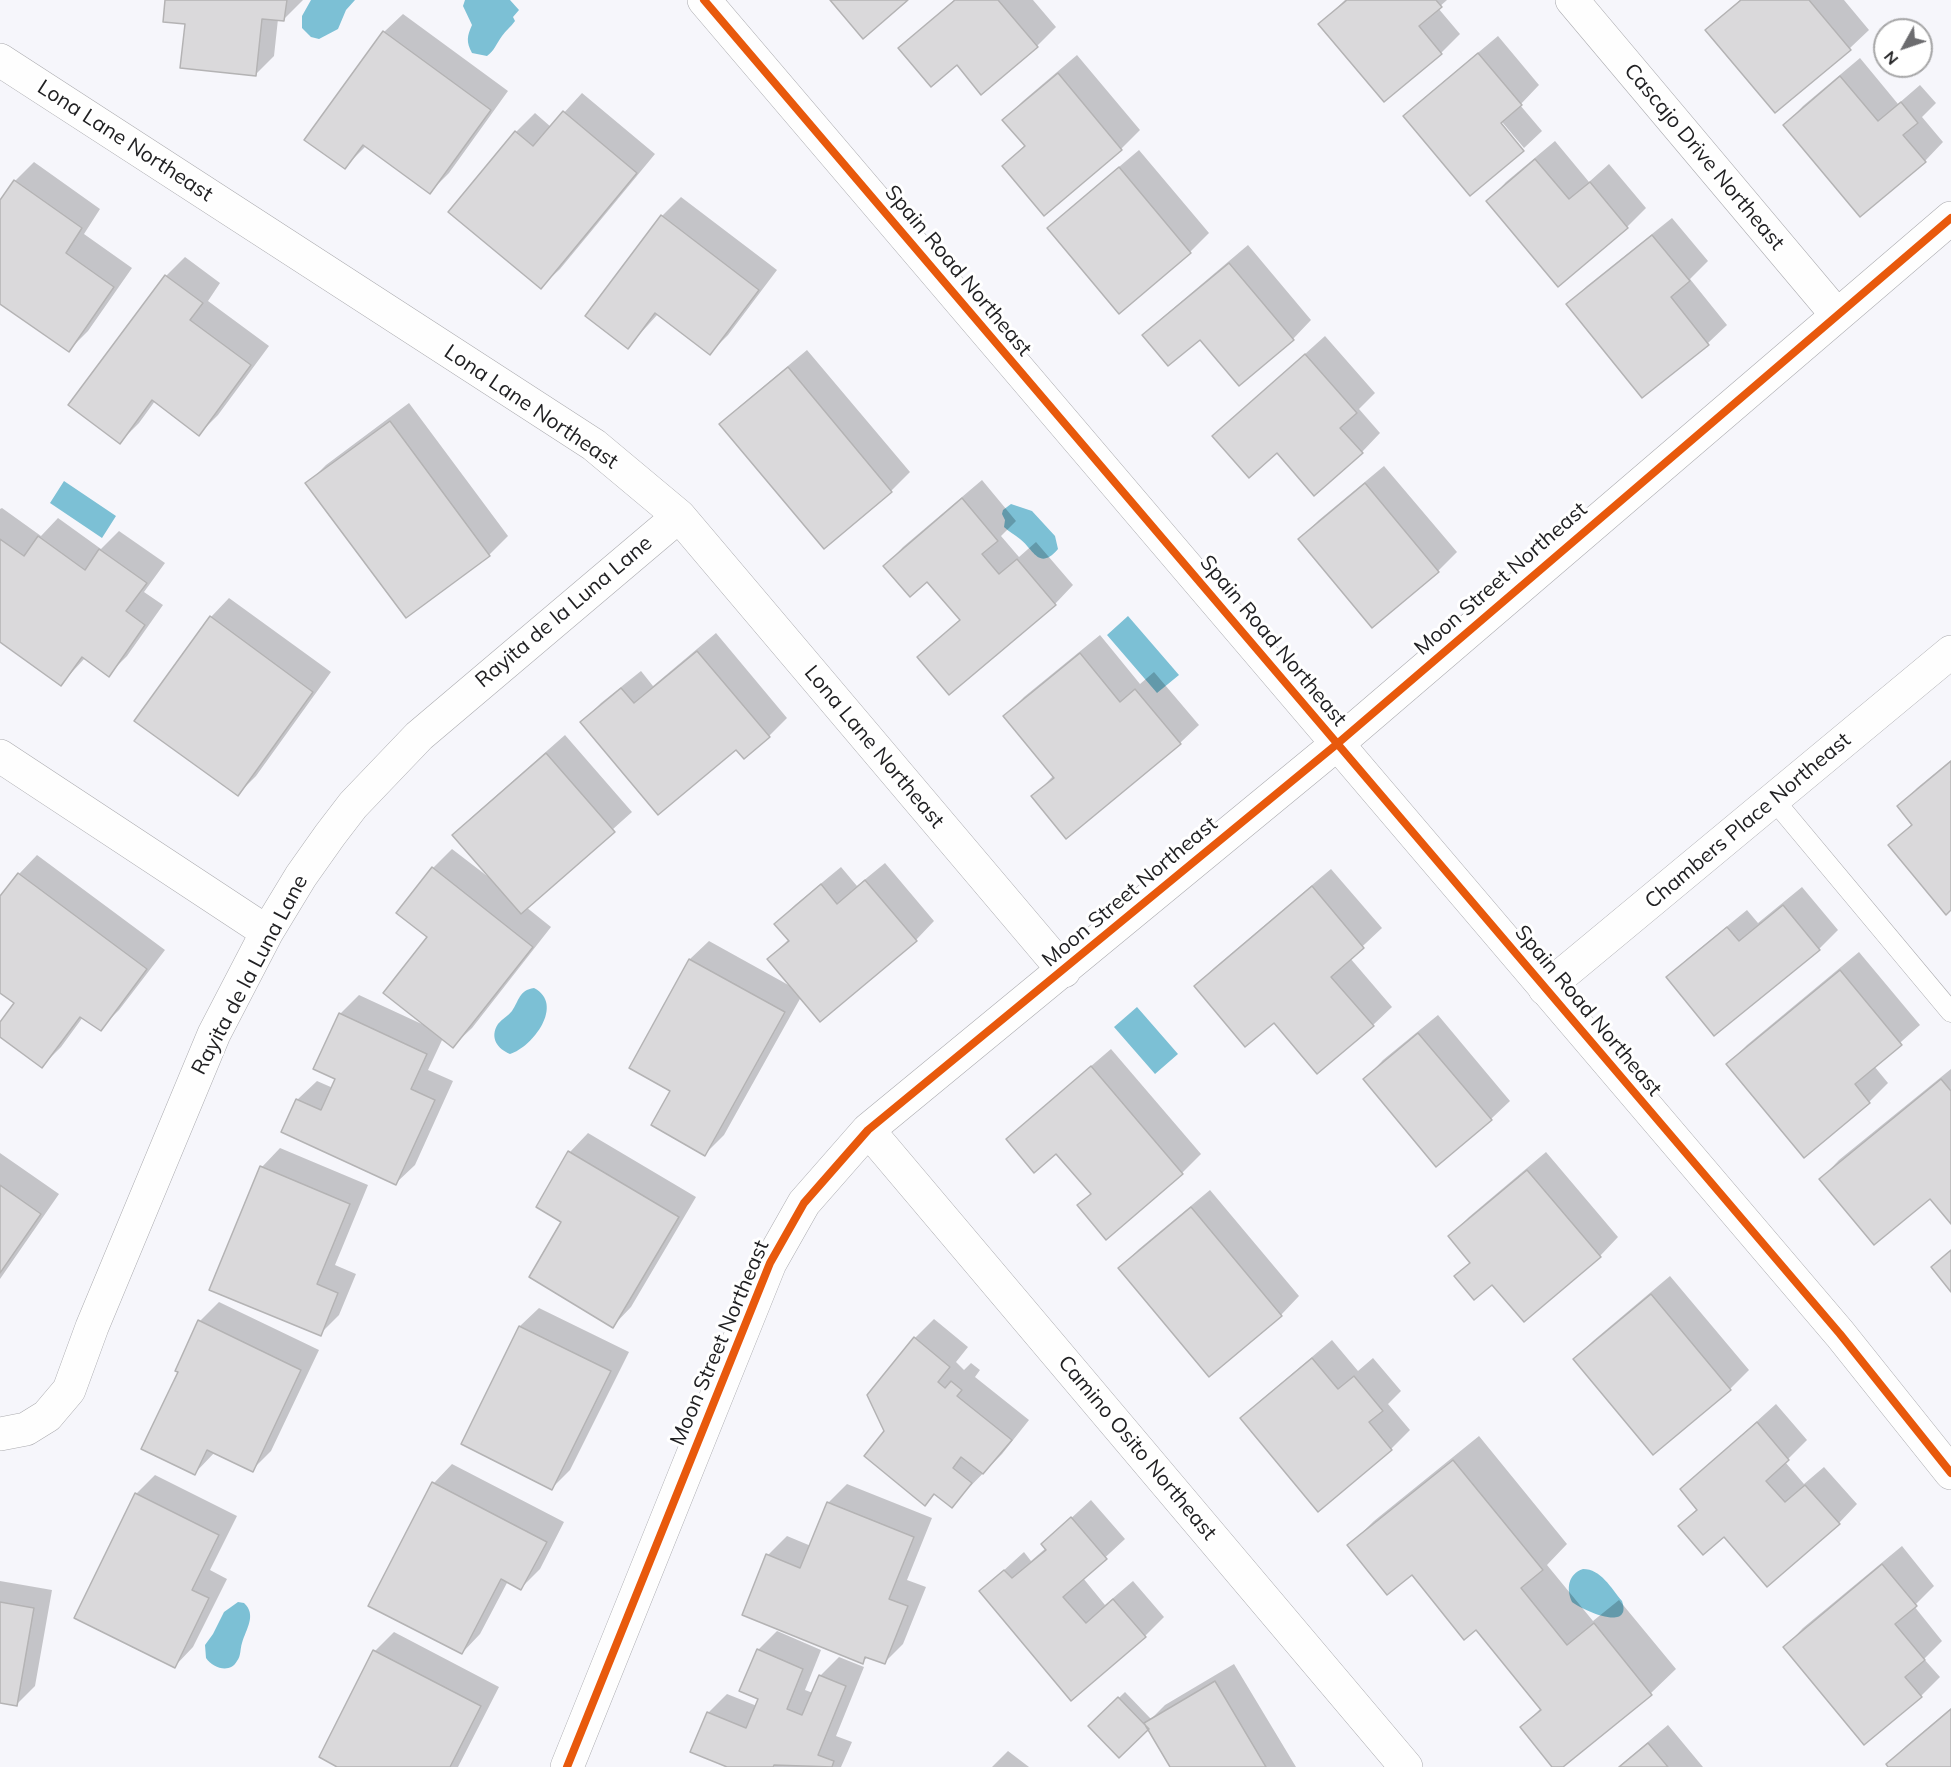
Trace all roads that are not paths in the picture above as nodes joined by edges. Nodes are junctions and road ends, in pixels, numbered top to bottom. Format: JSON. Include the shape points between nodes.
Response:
{"nodes":[{"id":1,"x":704,"y":0,"type":"edge"},
{"id":2,"x":1572,"y":0,"type":"edge"},
{"id":3,"x":0,"y":60,"type":"edge"},
{"id":4,"x":1951,"y":218,"type":"edge"},
{"id":5,"x":1837,"y":315,"type":"junction"},
{"id":6,"x":679,"y":516,"type":"junction"},
{"id":7,"x":1951,"y":651,"type":"edge"},
{"id":8,"x":1337,"y":744,"type":"junction"},
{"id":9,"x":0,"y":756,"type":"edge"},
{"id":10,"x":1774,"y":800,"type":"junction"},
{"id":11,"x":267,"y":932,"type":"junction"},
{"id":12,"x":1064,"y":971,"type":"junction"},
{"id":13,"x":1545,"y":989,"type":"junction"},
{"id":14,"x":1951,"y":1012,"type":"edge"},
{"id":15,"x":868,"y":1130,"type":"junction"},
{"id":16,"x":5,"y":1433,"type":"edge"},
{"id":17,"x":1951,"y":1473,"type":"edge"},
{"id":18,"x":567,"y":1767,"type":"edge"},
{"id":19,"x":1406,"y":1767,"type":"edge"}],
"edges":[{"from":1,"to":8,"type":"street","name":"Spain Road Northeast"},
{"from":2,"to":5,"type":"street","name":"Cascajo Drive Northeast"},
{"from":3,"to":6,"type":"street","name":"Lona Lane Northeast","via":[[594,445]]},
{"from":4,"to":5,"type":"street","name":"Moon Street Northeast"},
{"from":5,"to":8,"type":"street","name":"Moon Street Northeast"},
{"from":6,"to":11,"type":"street","name":"Rayita de la Luna Lane","via":[[419,735],[353,805],[301,876]]},
{"from":6,"to":12,"type":"street","name":"Lona Lane Northeast"},
{"from":7,"to":10,"type":"street","name":"Chambers Place Northeast"},
{"from":8,"to":12,"type":"street","name":"Moon Street Northeast"},
{"from":8,"to":13,"type":"street","name":"Spain Road Northeast"},
{"from":9,"to":11,"type":"street"},
{"from":10,"to":13,"type":"street","name":"Chambers Place Northeast"},
{"from":10,"to":14,"type":"lane"},
{"from":11,"to":16,"type":"street","name":"Rayita de la Luna Lane","via":[[214,1034],[69,1390],[48,1416],[26,1429]]},
{"from":12,"to":15,"type":"street","name":"Moon Street Northeast"},
{"from":13,"to":17,"type":"street","name":"Spain Road Northeast","via":[[1840,1334]]},
{"from":15,"to":18,"type":"street","name":"Moon Street Northeast","via":[[804,1203],[770,1263]]},
{"from":15,"to":19,"type":"street","name":"Camino Osito Northeast"}]}
